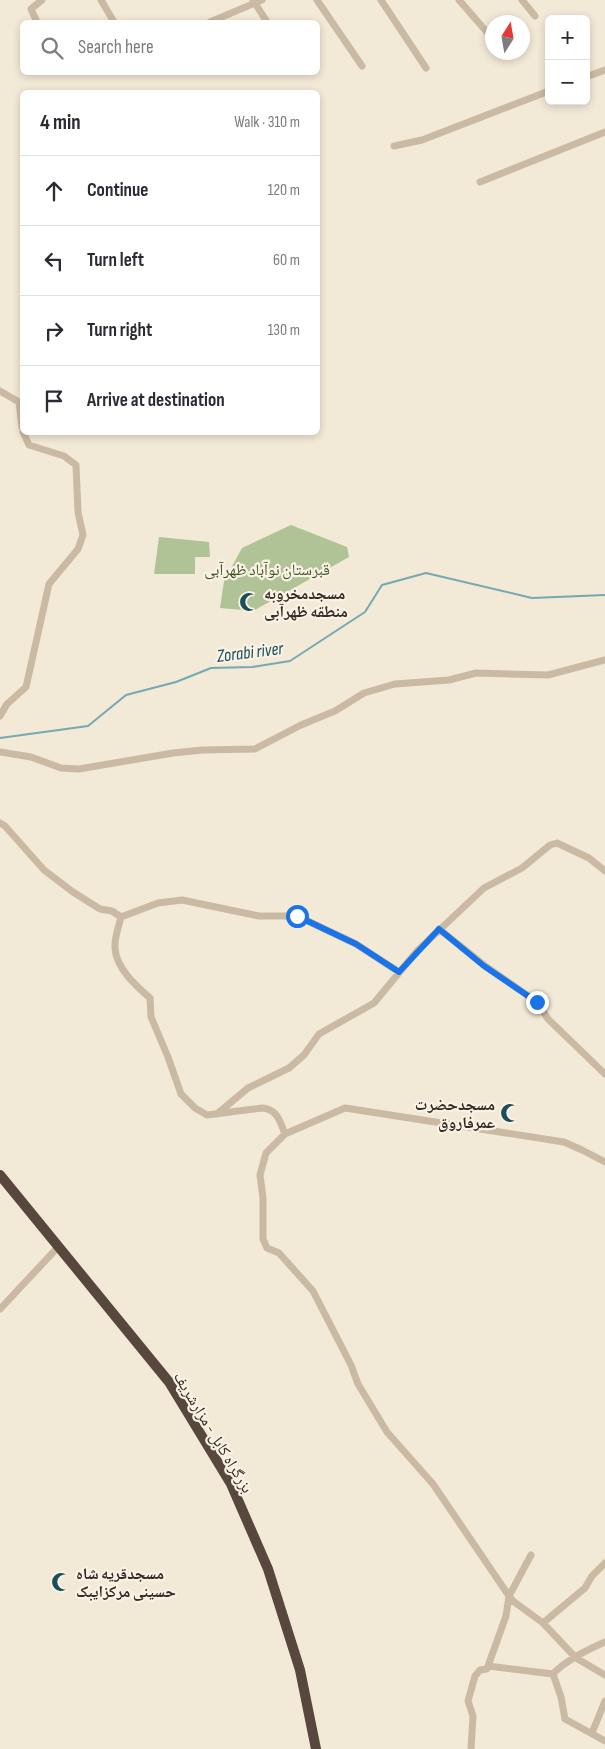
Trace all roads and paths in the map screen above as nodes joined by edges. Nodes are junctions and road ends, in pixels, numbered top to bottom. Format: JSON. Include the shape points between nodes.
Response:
{"nodes":[{"id":1,"x":42,"y":0,"type":"edge"},
{"id":2,"x":101,"y":0,"type":"edge"},
{"id":3,"x":262,"y":0,"type":"edge"},
{"id":4,"x":317,"y":0,"type":"edge"},
{"id":5,"x":381,"y":0,"type":"edge"},
{"id":6,"x":458,"y":0,"type":"edge"},
{"id":7,"x":522,"y":0,"type":"edge"},
{"id":8,"x":253,"y":2,"type":"edge"},
{"id":9,"x":536,"y":16,"type":"dead end"},
{"id":10,"x":36,"y":20,"type":"edge"},
{"id":11,"x":113,"y":20,"type":"edge"},
{"id":12,"x":214,"y":20,"type":"edge"},
{"id":13,"x":265,"y":20,"type":"edge"},
{"id":14,"x":485,"y":30,"type":"edge"},
{"id":15,"x":362,"y":66,"type":"dead end"},
{"id":16,"x":426,"y":68,"type":"dead end"},
{"id":17,"x":605,"y":70,"type":"edge"},
{"id":18,"x":590,"y":76,"type":"edge"},
{"id":19,"x":545,"y":93,"type":"edge"},
{"id":20,"x":605,"y":132,"type":"edge"},
{"id":21,"x":394,"y":146,"type":"dead end"},
{"id":22,"x":480,"y":182,"type":"dead end"},
{"id":23,"x":0,"y":391,"type":"edge"},
{"id":24,"x":20,"y":410,"type":"edge"},
{"id":25,"x":24,"y":435,"type":"edge"},
{"id":26,"x":605,"y":660,"type":"edge"},
{"id":27,"x":0,"y":716,"type":"edge"},
{"id":28,"x":0,"y":752,"type":"edge"},
{"id":29,"x":0,"y":823,"type":"edge"},
{"id":30,"x":605,"y":871,"type":"edge"},
{"id":31,"x":121,"y":917,"type":"junction"},
{"id":32,"x":439,"y":929,"type":"junction"},
{"id":33,"x":399,"y":972,"type":"junction"},
{"id":34,"x":605,"y":1074,"type":"edge"},
{"id":35,"x":217,"y":1114,"type":"junction"},
{"id":36,"x":284,"y":1134,"type":"junction"},
{"id":37,"x":605,"y":1162,"type":"edge"},
{"id":38,"x":0,"y":1175,"type":"edge"},
{"id":39,"x":59,"y":1246,"type":"junction"},
{"id":40,"x":0,"y":1309,"type":"edge"},
{"id":41,"x":531,"y":1554,"type":"dead end"},
{"id":42,"x":605,"y":1563,"type":"edge"},
{"id":43,"x":509,"y":1596,"type":"junction"},
{"id":44,"x":543,"y":1623,"type":"junction"},
{"id":45,"x":605,"y":1642,"type":"edge"},
{"id":46,"x":576,"y":1658,"type":"junction"},
{"id":47,"x":488,"y":1666,"type":"junction"},
{"id":48,"x":553,"y":1674,"type":"junction"},
{"id":49,"x":605,"y":1675,"type":"edge"},
{"id":50,"x":605,"y":1701,"type":"edge"},
{"id":51,"x":592,"y":1733,"type":"junction"},
{"id":52,"x":605,"y":1741,"type":"edge"},
{"id":53,"x":316,"y":1749,"type":"edge"},
{"id":54,"x":471,"y":1749,"type":"edge"}],
"edges":[{"from":1,"to":10,"type":"street","via":[[31,9]]},
{"from":2,"to":11,"type":"street"},
{"from":3,"to":8,"type":"street"},
{"from":4,"to":15,"type":"street"},
{"from":5,"to":16,"type":"street"},
{"from":6,"to":14,"type":"street"},
{"from":7,"to":9,"type":"street"},
{"from":8,"to":12,"type":"street"},
{"from":8,"to":13,"type":"street"},
{"from":17,"to":18,"type":"street"},
{"from":19,"to":21,"type":"street","via":[[422,140]]},
{"from":20,"to":22,"type":"street"},
{"from":23,"to":24,"type":"street","via":[[19,402]]},
{"from":25,"to":27,"type":"street","via":[[29,445],[64,456],[76,465],[78,512],[83,535],[78,549],[49,584],[26,687]]},
{"from":26,"to":28,"type":"street","via":[[548,675],[476,673],[450,680],[395,684],[364,693],[335,711],[255,749],[173,753],[79,769],[61,768],[31,757]]},
{"from":29,"to":31,"type":"street","via":[[44,870],[73,892]]},
{"from":30,"to":32,"type":"street","via":[[589,858],[557,842],[522,868],[484,888]]},
{"from":31,"to":33,"type":"street","via":[[158,903],[182,900],[259,916],[297,916],[356,944]]},
{"from":31,"to":35,"type":"street","via":[[115,948],[120,965],[150,998],[151,1017],[181,1094],[194,1108],[207,1115]]},
{"from":32,"to":33,"type":"street"},
{"from":32,"to":34,"type":"street","via":[[484,966],[537,1002],[548,1020]]},
{"from":33,"to":35,"type":"street","via":[[374,1003],[319,1034],[304,1055],[289,1068],[248,1088]]},
{"from":35,"to":36,"type":"street","via":[[269,1108],[279,1117]]},
{"from":36,"to":37,"type":"street","via":[[345,1108],[564,1142]]},
{"from":36,"to":43,"type":"street","via":[[266,1153],[260,1175],[263,1239],[267,1248],[279,1253],[313,1291],[358,1384],[387,1432],[432,1484]]},
{"from":38,"to":39,"type":"highway","name":"بزرگراه کابل - مزارشریف"},
{"from":39,"to":40,"type":"street"},
{"from":39,"to":53,"type":"highway","name":"بزرگراه کابل - مزارشریف","via":[[169,1382],[231,1484],[268,1569],[300,1670]]},
{"from":41,"to":43,"type":"street"},
{"from":42,"to":44,"type":"street","via":[[585,1588]]},
{"from":43,"to":44,"type":"street"},
{"from":43,"to":47,"type":"street","via":[[506,1616]]},
{"from":44,"to":46,"type":"street"},
{"from":45,"to":46,"type":"street"},
{"from":46,"to":48,"type":"street"},
{"from":46,"to":49,"type":"street"},
{"from":47,"to":48,"type":"street"},
{"from":47,"to":54,"type":"street","via":[[475,1676],[468,1701],[473,1716]]},
{"from":48,"to":51,"type":"street","via":[[565,1719]]},
{"from":50,"to":51,"type":"street"},
{"from":51,"to":52,"type":"street"}]}
